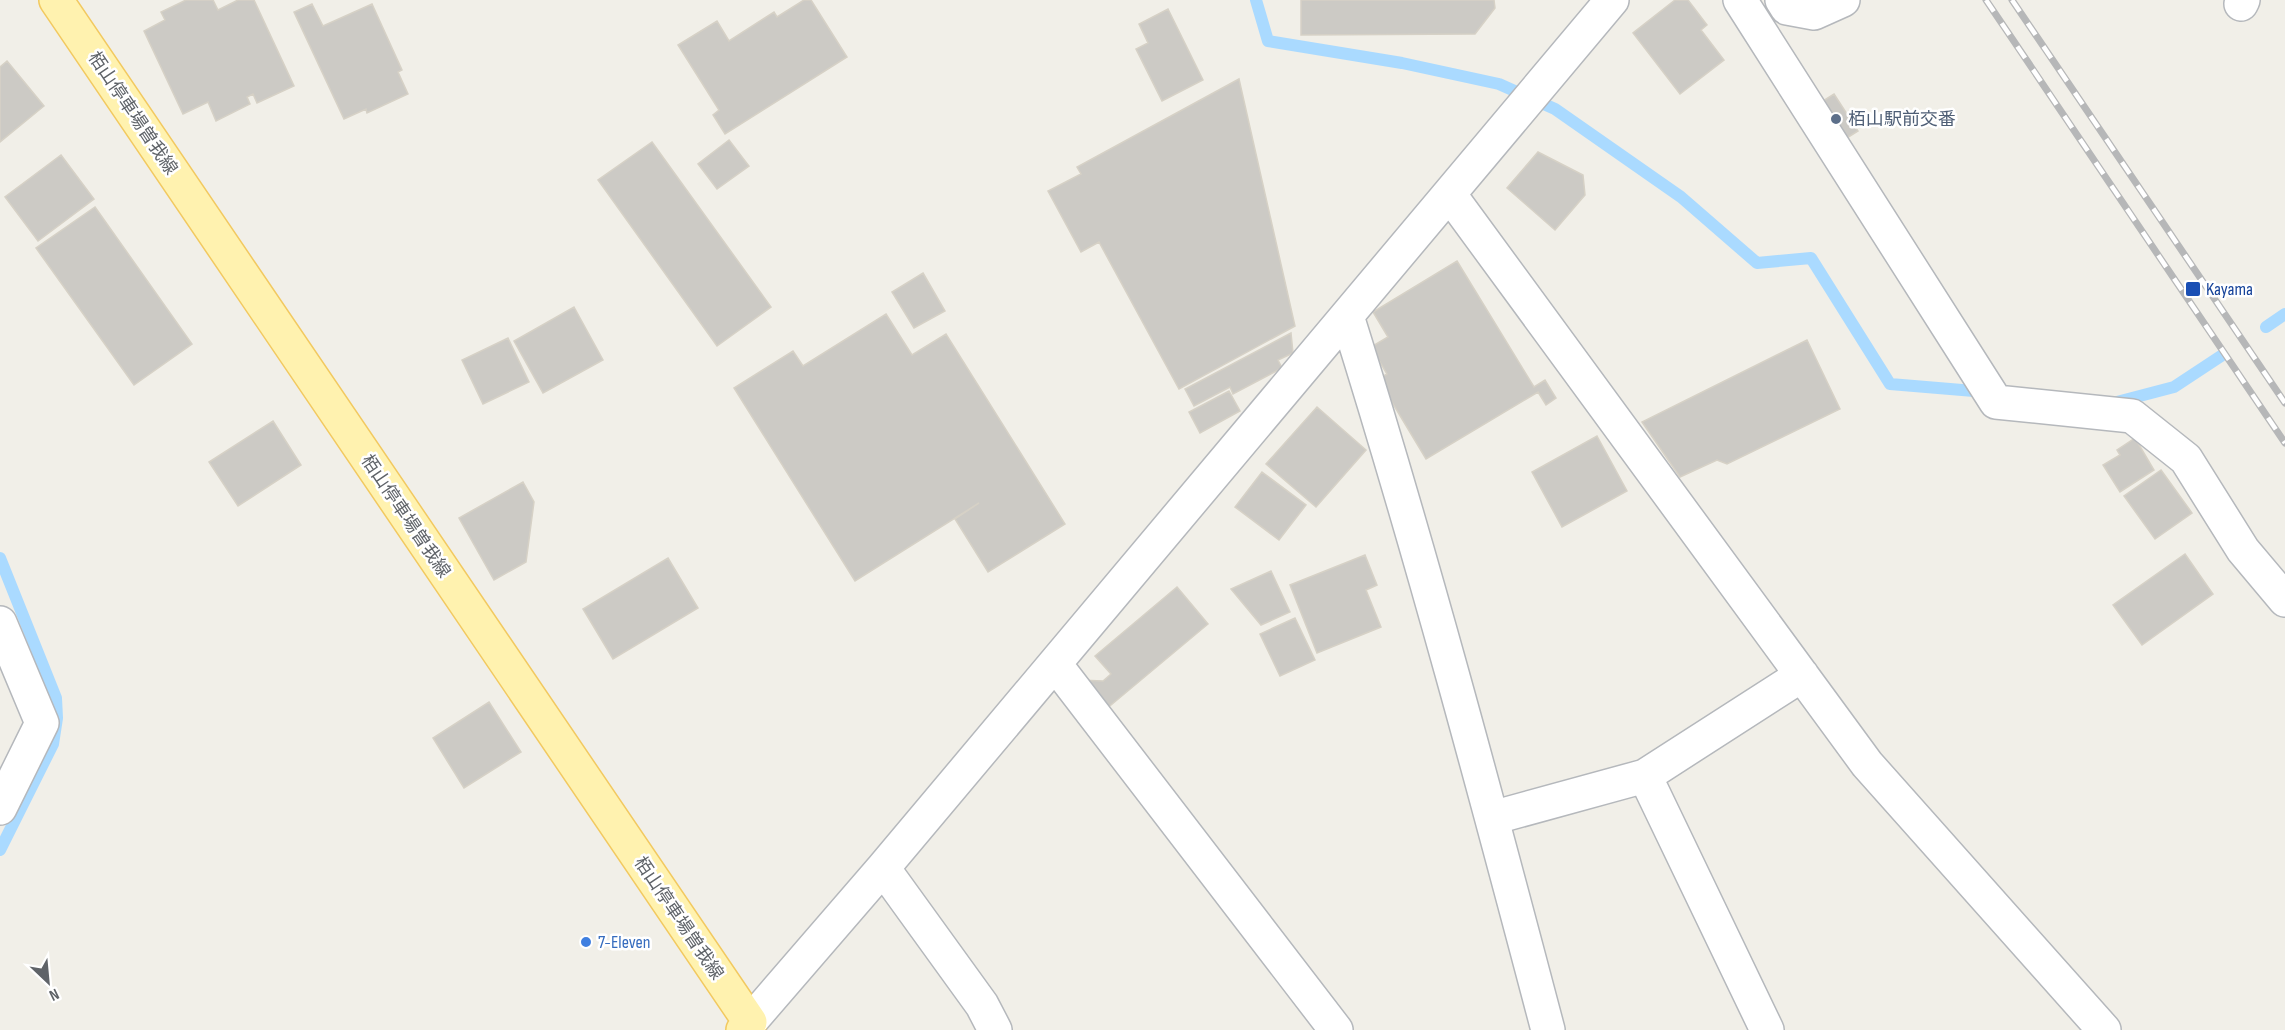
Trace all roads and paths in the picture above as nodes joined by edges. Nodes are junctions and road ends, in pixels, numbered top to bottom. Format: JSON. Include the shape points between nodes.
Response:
{"nodes":[{"id":1,"x":56,"y":0,"type":"edge"},
{"id":2,"x":1612,"y":0,"type":"edge"},
{"id":3,"x":1740,"y":0,"type":"edge"},
{"id":4,"x":1782,"y":0,"type":"edge"},
{"id":5,"x":1843,"y":0,"type":"edge"},
{"id":6,"x":1450,"y":195,"type":"junction"},
{"id":7,"x":1347,"y":316,"type":"junction"},
{"id":8,"x":2285,"y":600,"type":"edge"},
{"id":9,"x":0,"y":623,"type":"edge"},
{"id":10,"x":1055,"y":664,"type":"junction"},
{"id":11,"x":1802,"y":675,"type":"junction"},
{"id":12,"x":1645,"y":776,"type":"junction"},
{"id":13,"x":0,"y":808,"type":"edge"},
{"id":14,"x":1492,"y":818,"type":"junction"},
{"id":15,"x":883,"y":868,"type":"junction"},
{"id":16,"x":747,"y":1026,"type":"edge"},
{"id":17,"x":995,"y":1030,"type":"edge"},
{"id":18,"x":1336,"y":1030,"type":"edge"},
{"id":19,"x":1548,"y":1030,"type":"edge"},
{"id":20,"x":1767,"y":1030,"type":"edge"},
{"id":21,"x":2104,"y":1030,"type":"edge"}],
"edges":[{"from":1,"to":16,"type":"main road","name":"栢山停車場曽我線"},
{"from":2,"to":6,"type":"street"},
{"from":3,"to":8,"type":"street","via":[[1996,402],[2132,416],[2186,459],[2243,550]]},
{"from":4,"to":5,"type":"street","via":[[1788,8],[1814,13]]},
{"from":6,"to":7,"type":"street"},
{"from":6,"to":11,"type":"street"},
{"from":7,"to":10,"type":"street"},
{"from":7,"to":14,"type":"street","via":[[1391,456]]},
{"from":9,"to":13,"type":"street","via":[[42,723]]},
{"from":10,"to":15,"type":"street"},
{"from":10,"to":18,"type":"street"},
{"from":11,"to":12,"type":"street"},
{"from":11,"to":21,"type":"street","via":[[1867,764]]},
{"from":12,"to":14,"type":"street"},
{"from":12,"to":20,"type":"street"},
{"from":14,"to":19,"type":"street"},
{"from":15,"to":16,"type":"street"},
{"from":15,"to":17,"type":"street","via":[[982,1005]]}]}
